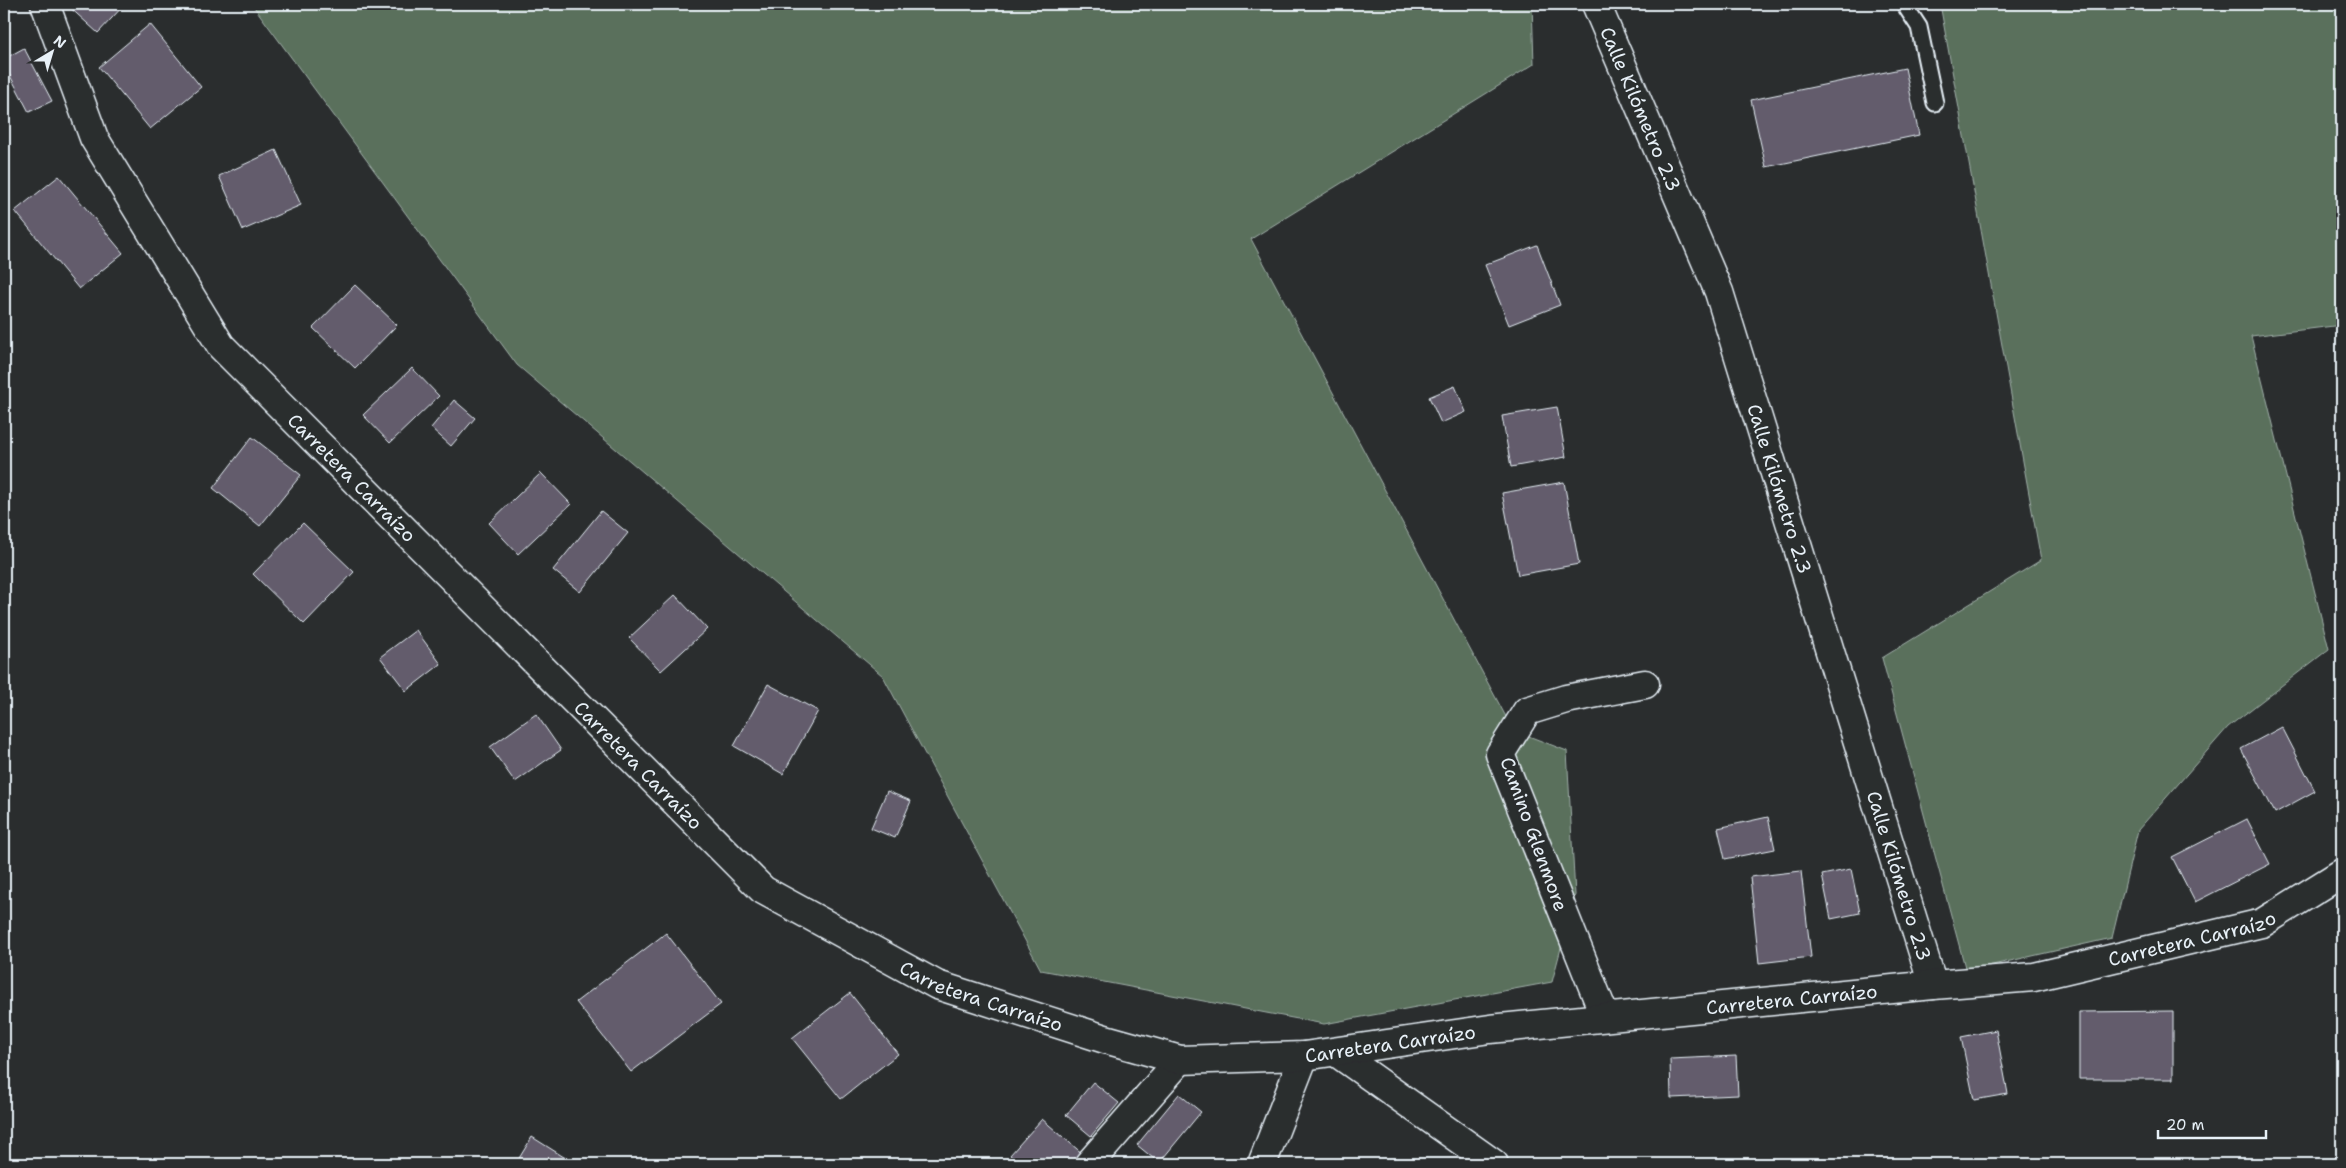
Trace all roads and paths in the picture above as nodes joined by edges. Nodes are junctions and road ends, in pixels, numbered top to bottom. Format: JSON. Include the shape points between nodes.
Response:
{"nodes":[{"id":1,"x":45,"y":4,"type":"edge"},
{"id":2,"x":1596,"y":4,"type":"edge"},
{"id":3,"x":1904,"y":4,"type":"edge"},
{"id":4,"x":1935,"y":103,"type":"dead end"},
{"id":5,"x":1645,"y":684,"type":"dead end"},
{"id":6,"x":2342,"y":873,"type":"edge"},
{"id":7,"x":1933,"y":985,"type":"junction"},
{"id":8,"x":1605,"y":1017,"type":"junction"},
{"id":9,"x":1336,"y":1052,"type":"junction"},
{"id":10,"x":1304,"y":1056,"type":"junction"},
{"id":11,"x":1180,"y":1060,"type":"junction"},
{"id":12,"x":1089,"y":1164,"type":"edge"},
{"id":13,"x":1262,"y":1164,"type":"edge"},
{"id":14,"x":1494,"y":1164,"type":"edge"}],
"edges":[{"from":1,"to":11,"type":"street","name":"Carretera Carraízo","via":[[94,138],[221,346],[763,890],[937,985],[1105,1040]]},
{"from":2,"to":7,"type":"street","name":"Calle Kilómetro 2.3","via":[[1719,292]]},
{"from":3,"to":4,"type":"lane","via":[[1919,27]]},
{"from":5,"to":8,"type":"street","name":"Camino Glenmore","via":[[1566,699],[1527,711],[1500,754]]},
{"from":6,"to":7,"type":"street","name":"Carretera Carraízo","via":[[2262,923],[2034,977]]},
{"from":7,"to":8,"type":"street","name":"Carretera Carraízo"},
{"from":8,"to":9,"type":"street","name":"Carretera Carraízo","via":[[1490,1029]]},
{"from":9,"to":10,"type":"street","name":"Carretera Carraízo"},
{"from":9,"to":14,"type":"street"},
{"from":10,"to":11,"type":"street","name":"Carretera Carraízo"},
{"from":10,"to":13,"type":"street"},
{"from":11,"to":12,"type":"street"}]}
